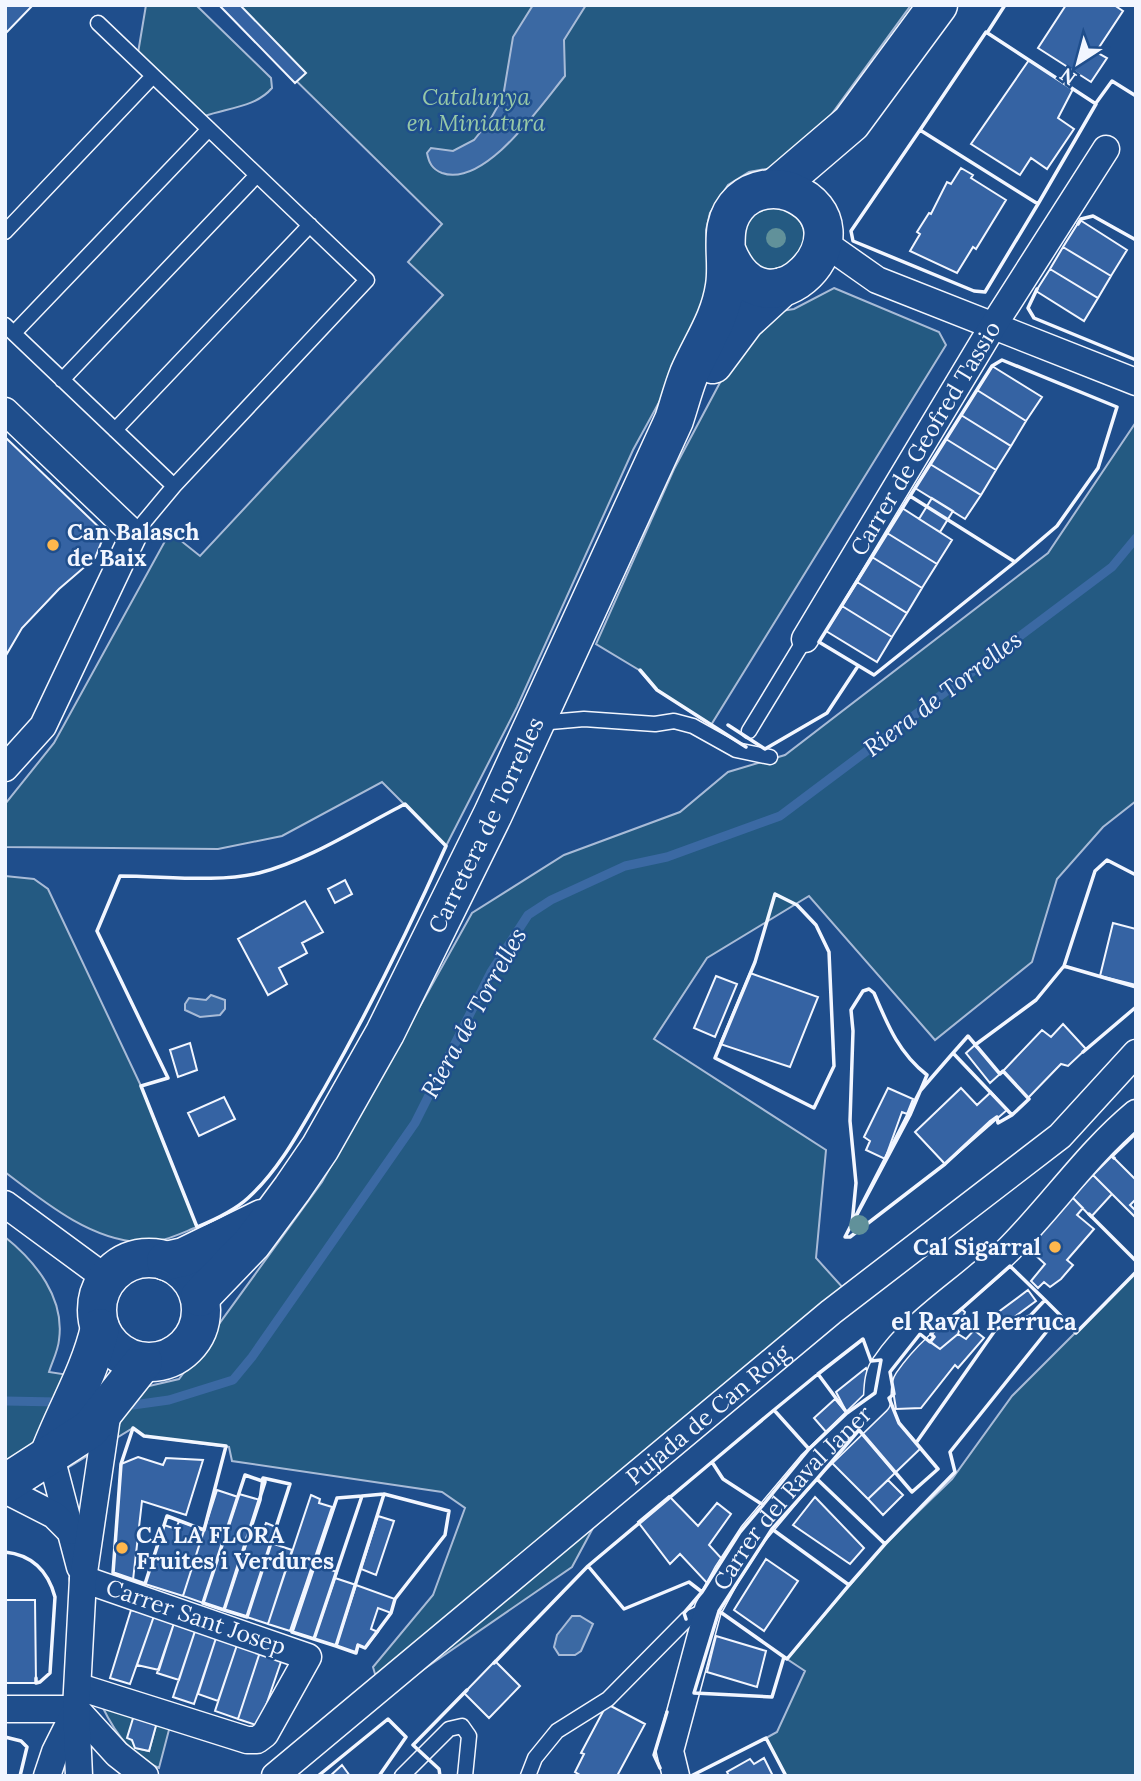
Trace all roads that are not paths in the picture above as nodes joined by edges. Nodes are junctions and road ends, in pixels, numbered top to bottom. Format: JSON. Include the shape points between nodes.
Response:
{"nodes":[{"id":1,"x":938,"y":5,"type":"edge"},
{"id":2,"x":98,"y":23,"type":"dead end"},
{"id":3,"x":153,"y":76,"type":"junction"},
{"id":4,"x":851,"y":123,"type":"junction"},
{"id":5,"x":209,"y":129,"type":"junction"},
{"id":6,"x":1106,"y":149,"type":"dead end"},
{"id":7,"x":257,"y":175,"type":"junction"},
{"id":8,"x":775,"y":188,"type":"junction"},
{"id":9,"x":310,"y":225,"type":"junction"},
{"id":10,"x":5,"y":232,"type":"edge"},
{"id":11,"x":726,"y":250,"type":"junction"},
{"id":12,"x":809,"y":255,"type":"junction"},
{"id":13,"x":993,"y":326,"type":"junction"},
{"id":14,"x":9,"y":329,"type":"edge"},
{"id":15,"x":62,"y":380,"type":"junction"},
{"id":16,"x":1136,"y":382,"type":"edge"},
{"id":17,"x":5,"y":411,"type":"edge"},
{"id":18,"x":674,"y":420,"type":"junction"},
{"id":19,"x":115,"y":430,"type":"junction"},
{"id":20,"x":174,"y":486,"type":"junction"},
{"id":21,"x":134,"y":534,"type":"junction"},
{"id":22,"x":805,"y":639,"type":"joint"},
{"id":23,"x":535,"y":724,"type":"junction"},
{"id":24,"x":748,"y":731,"type":"dead end"},
{"id":25,"x":770,"y":757,"type":"dead end"},
{"id":26,"x":5,"y":768,"type":"edge"},
{"id":27,"x":1136,"y":1053,"type":"edge"},
{"id":28,"x":1136,"y":1113,"type":"edge"},
{"id":29,"x":5,"y":1204,"type":"edge"},
{"id":30,"x":270,"y":1215,"type":"junction"},
{"id":31,"x":166,"y":1261,"type":"junction"},
{"id":32,"x":107,"y":1279,"type":"junction"},
{"id":33,"x":200,"y":1297,"type":"junction"},
{"id":34,"x":100,"y":1328,"type":"junction"},
{"id":35,"x":143,"y":1362,"type":"junction"},
{"id":36,"x":109,"y":1405,"type":"junction"},
{"id":37,"x":50,"y":1453,"type":"junction"},
{"id":38,"x":5,"y":1483,"type":"edge"},
{"id":39,"x":5,"y":1490,"type":"edge"},
{"id":40,"x":70,"y":1531,"type":"junction"},
{"id":41,"x":83,"y":1580,"type":"junction"},
{"id":42,"x":708,"y":1609,"type":"junction"},
{"id":43,"x":78,"y":1698,"type":"junction"},
{"id":44,"x":5,"y":1709,"type":"edge"},
{"id":45,"x":47,"y":1776,"type":"edge"},
{"id":46,"x":79,"y":1776,"type":"edge"},
{"id":47,"x":145,"y":1776,"type":"edge"},
{"id":48,"x":275,"y":1776,"type":"edge"},
{"id":49,"x":402,"y":1776,"type":"edge"},
{"id":50,"x":465,"y":1776,"type":"edge"},
{"id":51,"x":528,"y":1776,"type":"edge"},
{"id":52,"x":676,"y":1776,"type":"edge"}],
"edges":[{"from":1,"to":4,"type":"main road","name":"Carretera de Torrelles"},
{"from":2,"to":3,"type":"lane"},
{"from":3,"to":5,"type":"lane"},
{"from":3,"to":10,"type":"lane"},
{"from":4,"to":8,"type":"main road","name":"Carretera de Torrelles"},
{"from":4,"to":12,"type":"main road","name":"Carretera de Torrelles","via":[[822,196]]},
{"from":5,"to":7,"type":"lane"},
{"from":5,"to":14,"type":"lane"},
{"from":6,"to":13,"type":"street","name":"Carrer de Geofred Tassio"},
{"from":7,"to":9,"type":"lane"},
{"from":7,"to":15,"type":"lane"},
{"from":8,"to":11,"type":"main road","name":"Carretera de Torrelles","via":[[757,191],[732,211],[725,226]]},
{"from":8,"to":12,"type":"main road","via":[[804,199]]},
{"from":9,"to":19,"type":"lane"},
{"from":9,"to":20,"type":"lane","via":[[368,280]]},
{"from":11,"to":12,"type":"main road","via":[[735,268],[753,283],[770,288]]},
{"from":11,"to":18,"type":"main road","name":"Carretera de Torrelles","via":[[722,305],[690,372]]},
{"from":12,"to":13,"type":"street"},
{"from":12,"to":18,"type":"main road","name":"Carretera de Torrelles","via":[[745,321]]},
{"from":13,"to":16,"type":"street"},
{"from":13,"to":22,"type":"street","name":"Carrer de Geofred Tassio"},
{"from":14,"to":15,"type":"lane"},
{"from":15,"to":19,"type":"lane"},
{"from":17,"to":21,"type":"street"},
{"from":18,"to":23,"type":"main road","name":"Carretera de Torrelles"},
{"from":19,"to":20,"type":"lane"},
{"from":20,"to":21,"type":"lane"},
{"from":21,"to":26,"type":"street","via":[[43,726]]},
{"from":22,"to":24,"type":"lane","name":"Carrer de Geofred Tassio"},
{"from":23,"to":25,"type":"lane","via":[[674,721],[693,726],[736,751]]},
{"from":23,"to":30,"type":"main road","name":"Carretera de Torrelles","via":[[385,1033],[320,1148]]},
{"from":27,"to":48,"type":"street","name":"Pujada de Can Roig","via":[[1060,1136],[831,1312]]},
{"from":28,"to":42,"type":"street","name":"Carrer del Raval Janer","via":[[1088,1158],[1012,1246],[908,1337],[883,1367],[877,1401],[831,1443],[753,1534]]},
{"from":29,"to":32,"type":"street"},
{"from":30,"to":31,"type":"main road","name":"Carretera de Torrelles","via":[[184,1257]]},
{"from":30,"to":33,"type":"main road","name":"Carretera de Torrelles","via":[[252,1243]]},
{"from":31,"to":32,"type":"main road","name":"Carretera de Torrelles","via":[[138,1259]]},
{"from":31,"to":33,"type":"main road","via":[[187,1274]]},
{"from":32,"to":34,"type":"main road","via":[[98,1303]]},
{"from":33,"to":35,"type":"main road","via":[[201,1319],[192,1340],[165,1359]]},
{"from":34,"to":35,"type":"main road","via":[[112,1347]]},
{"from":34,"to":37,"type":"main road","via":[[93,1360]]},
{"from":35,"to":36,"type":"main road"},
{"from":36,"to":37,"type":"main road","via":[[90,1429]]},
{"from":36,"to":41,"type":"street"},
{"from":37,"to":38,"type":"main road"},
{"from":37,"to":40,"type":"street"},
{"from":39,"to":40,"type":"street","via":[[54,1515]]},
{"from":40,"to":41,"type":"street"},
{"from":41,"to":43,"type":"street"},
{"from":41,"to":43,"type":"street","name":"Carrer Sant Josep","via":[[308,1657],[265,1734],[257,1740]]},
{"from":42,"to":51,"type":"lane","via":[[687,1619],[608,1699],[557,1731],[535,1758]]},
{"from":42,"to":52,"type":"street","name":"Carrer del Raval Janer","via":[[670,1751]]},
{"from":43,"to":44,"type":"street"},
{"from":43,"to":45,"type":"street"},
{"from":43,"to":46,"type":"street"},
{"from":43,"to":47,"type":"street","via":[[117,1754]]},
{"from":49,"to":50,"type":"lane","via":[[449,1728],[462,1726],[470,1736]]}]}
